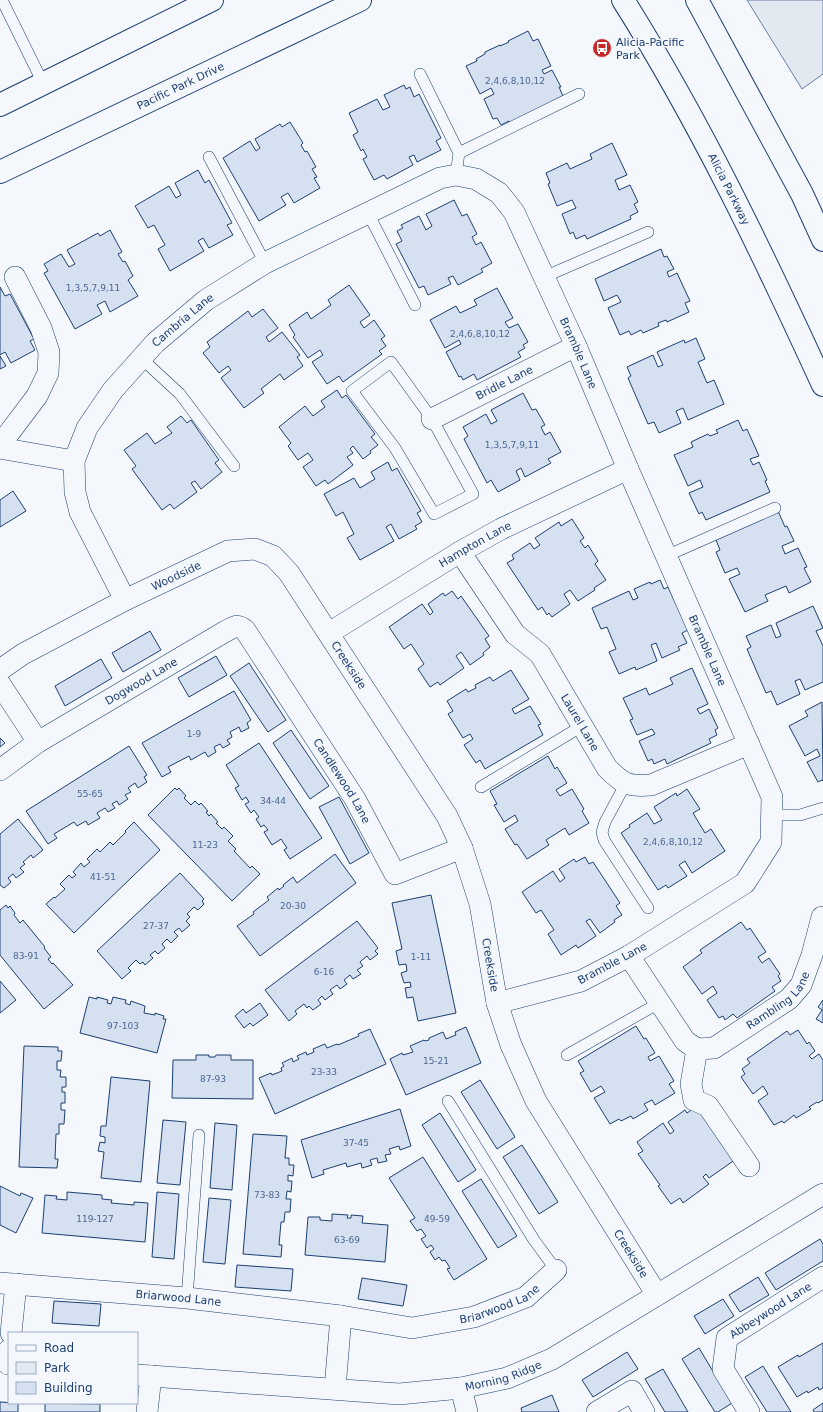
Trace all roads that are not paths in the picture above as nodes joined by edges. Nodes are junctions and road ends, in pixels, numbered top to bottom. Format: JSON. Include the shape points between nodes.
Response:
{"nodes":[{"id":1,"x":2,"y":0,"type":"edge"},
{"id":2,"x":212,"y":0,"type":"edge"},
{"id":3,"x":360,"y":0,"type":"edge"},
{"id":4,"x":623,"y":0,"type":"edge"},
{"id":5,"x":697,"y":0,"type":"edge"},
{"id":6,"x":420,"y":74,"type":"dead end"},
{"id":7,"x":43,"y":83,"type":"junction"},
{"id":8,"x":579,"y":94,"type":"dead end"},
{"id":9,"x":0,"y":105,"type":"edge"},
{"id":10,"x":459,"y":153,"type":"junction"},
{"id":11,"x":209,"y":157,"type":"dead end"},
{"id":12,"x":0,"y":172,"type":"edge"},
{"id":13,"x":456,"y":175,"type":"junction"},
{"id":14,"x":476,"y":179,"type":"joint"},
{"id":15,"x":368,"y":213,"type":"junction"},
{"id":16,"x":648,"y":232,"type":"dead end"},
{"id":17,"x":823,"y":240,"type":"edge"},
{"id":18,"x":265,"y":263,"type":"junction"},
{"id":19,"x":544,"y":277,"type":"junction"},
{"id":20,"x":15,"y":278,"type":"dead end"},
{"id":21,"x":415,"y":305,"type":"dead end"},
{"id":22,"x":576,"y":346,"type":"junction"},
{"id":23,"x":142,"y":358,"type":"junction"},
{"id":24,"x":823,"y":385,"type":"edge"},
{"id":25,"x":432,"y":419,"type":"junction"},
{"id":26,"x":0,"y":447,"type":"edge"},
{"id":27,"x":74,"y":461,"type":"junction"},
{"id":28,"x":234,"y":466,"type":"dead end"},
{"id":29,"x":628,"y":469,"type":"junction"},
{"id":30,"x":775,"y":508,"type":"dead end"},
{"id":31,"x":460,"y":552,"type":"junction"},
{"id":32,"x":666,"y":556,"type":"junction"},
{"id":33,"x":125,"y":600,"type":"junction"},
{"id":34,"x":245,"y":630,"type":"joint"},
{"id":35,"x":329,"y":633,"type":"junction"},
{"id":36,"x":0,"y":670,"type":"edge"},
{"id":37,"x":0,"y":684,"type":"edge"},
{"id":38,"x":582,"y":726,"type":"junction"},
{"id":39,"x":38,"y":742,"type":"junction"},
{"id":40,"x":749,"y":744,"type":"junction"},
{"id":41,"x":0,"y":770,"type":"edge"},
{"id":42,"x":626,"y":783,"type":"junction"},
{"id":43,"x":481,"y":787,"type":"dead end"},
{"id":44,"x":823,"y":808,"type":"edge"},
{"id":45,"x":771,"y":815,"type":"junction"},
{"id":46,"x":462,"y":848,"type":"junction"},
{"id":47,"x":648,"y":908,"type":"dead end"},
{"id":48,"x":823,"y":918,"type":"edge"},
{"id":49,"x":629,"y":956,"type":"junction"},
{"id":50,"x":497,"y":1003,"type":"junction"},
{"id":51,"x":659,"y":1003,"type":"junction"},
{"id":52,"x":697,"y":1049,"type":"junction"},
{"id":53,"x":567,"y":1055,"type":"dead end"},
{"id":54,"x":448,"y":1101,"type":"dead end"},
{"id":55,"x":199,"y":1135,"type":"dead end"},
{"id":56,"x":748,"y":1166,"type":"dead end"},
{"id":57,"x":823,"y":1194,"type":"edge"},
{"id":58,"x":556,"y":1270,"type":"joint"},
{"id":59,"x":823,"y":1277,"type":"edge"},
{"id":60,"x":8,"y":1284,"type":"edge"},
{"id":61,"x":657,"y":1295,"type":"junction"},
{"id":62,"x":187,"y":1298,"type":"junction"},
{"id":63,"x":340,"y":1316,"type":"junction"},
{"id":64,"x":11,"y":1332,"type":"edge"},
{"id":65,"x":144,"y":1376,"type":"edge"},
{"id":66,"x":461,"y":1388,"type":"junction"},
{"id":67,"x":335,"y":1389,"type":"junction"},
{"id":68,"x":147,"y":1412,"type":"edge"},
{"id":69,"x":467,"y":1412,"type":"edge"},
{"id":70,"x":597,"y":1412,"type":"edge"},
{"id":71,"x":644,"y":1412,"type":"edge"},
{"id":72,"x":750,"y":1412,"type":"edge"}],
"edges":[{"from":1,"to":7,"type":"lane"},
{"from":2,"to":7,"type":"main road"},
{"from":3,"to":12,"type":"main road","name":"Pacific Park Drive"},
{"from":4,"to":24,"type":"main road","name":"Alicia Parkway","via":[[653,47],[728,187]]},
{"from":5,"to":17,"type":"main road","via":[[802,194]]},
{"from":6,"to":10,"type":"lane"},
{"from":7,"to":9,"type":"main road"},
{"from":8,"to":10,"type":"lane"},
{"from":10,"to":13,"type":"lane"},
{"from":11,"to":18,"type":"lane"},
{"from":13,"to":14,"type":"street","name":"Cambria Lane"},
{"from":13,"to":15,"type":"street","name":"Cambria Lane","via":[[440,178]]},
{"from":14,"to":19,"type":"street","name":"Bramble Lane","via":[[499,193],[514,212]]},
{"from":15,"to":18,"type":"street","name":"Cambria Lane"},
{"from":15,"to":21,"type":"lane"},
{"from":16,"to":19,"type":"lane"},
{"from":18,"to":23,"type":"street","name":"Cambria Lane","via":[[206,300],[155,343]]},
{"from":19,"to":22,"type":"street","name":"Bramble Lane"},
{"from":20,"to":26,"type":"street","via":[[41,328],[49,352],[48,373],[36,396]]},
{"from":22,"to":25,"type":"street","name":"Bridle Lane"},
{"from":22,"to":29,"type":"street","name":"Bramble Lane"},
{"from":23,"to":27,"type":"street","name":"Cambria Lane","via":[[113,390],[87,428]]},
{"from":23,"to":28,"type":"lane","via":[[180,394]]},
{"from":25,"to":25,"type":"lane","via":[[473,494],[434,514],[395,448],[352,391],[390,362]]},
{"from":26,"to":27,"type":"street"},
{"from":27,"to":33,"type":"street","name":"Cambria Lane","via":[[75,492],[80,512]]},
{"from":29,"to":31,"type":"street","name":"Hampton Lane","via":[[502,529]]},
{"from":29,"to":32,"type":"street","name":"Bramble Lane"},
{"from":30,"to":32,"type":"lane"},
{"from":31,"to":35,"type":"street","name":"Hampton Lane"},
{"from":31,"to":38,"type":"street","name":"Laurel Lane","via":[[516,634],[540,654]]},
{"from":32,"to":40,"type":"street","name":"Bramble Lane"},
{"from":33,"to":35,"type":"street","name":"Woodside","via":[[228,551],[255,549],[273,556],[289,573]]},
{"from":33,"to":36,"type":"street","name":"Woodside","via":[[23,654]]},
{"from":34,"to":39,"type":"street","name":"Dogwood Lane","via":[[240,626],[231,628]]},
{"from":34,"to":46,"type":"street","name":"Candlewood Lane","via":[[355,799],[395,874]]},
{"from":35,"to":46,"type":"street","name":"Creekside","via":[[447,816]]},
{"from":37,"to":39,"type":"street"},
{"from":38,"to":42,"type":"street","name":"Laurel Lane","via":[[607,768],[620,781]]},
{"from":38,"to":43,"type":"lane"},
{"from":39,"to":41,"type":"street","name":"Dogwood Lane"},
{"from":40,"to":42,"type":"street","name":"Laurel Lane","via":[[651,785],[635,787]]},
{"from":40,"to":45,"type":"street","name":"Bramble Lane","via":[[772,797]]},
{"from":42,"to":47,"type":"lane","via":[[602,832],[604,840]]},
{"from":44,"to":45,"type":"lane","via":[[800,815]]},
{"from":45,"to":49,"type":"street","name":"Bramble Lane","via":[[771,842],[745,882]]},
{"from":46,"to":50,"type":"street","name":"Creekside","via":[[480,904]]},
{"from":48,"to":52,"type":"street","name":"Rambling Lane","via":[[801,985],[789,998],[714,1048]]},
{"from":49,"to":50,"type":"street","name":"Bramble Lane","via":[[581,982]]},
{"from":49,"to":51,"type":"street"},
{"from":50,"to":61,"type":"street","name":"Creekside","via":[[511,1045],[536,1101]]},
{"from":51,"to":52,"type":"street","via":[[685,1041]]},
{"from":51,"to":53,"type":"lane"},
{"from":52,"to":56,"type":"street","via":[[691,1084],[694,1100],[708,1106]]},
{"from":54,"to":58,"type":"lane","via":[[534,1240]]},
{"from":55,"to":62,"type":"lane"},
{"from":57,"to":61,"type":"street","name":"Morning Ridge"},
{"from":58,"to":63,"type":"street","name":"Briarwood Lane","via":[[526,1297],[474,1317],[412,1328]]},
{"from":59,"to":72,"type":"street","name":"Abbeywood Lane","via":[[727,1338],[723,1369]]},
{"from":60,"to":62,"type":"street","name":"Briarwood Lane"},
{"from":60,"to":64,"type":"street","name":"Briarwood Lane"},
{"from":61,"to":66,"type":"street","name":"Morning Ridge","via":[[552,1359],[507,1378]]},
{"from":62,"to":63,"type":"street","name":"Briarwood Lane"},
{"from":63,"to":67,"type":"street"},
{"from":65,"to":67,"type":"street","name":"Morning Ridge"},
{"from":65,"to":68,"type":"street"},
{"from":66,"to":67,"type":"street","name":"Morning Ridge","via":[[399,1394]]},
{"from":66,"to":69,"type":"street"},
{"from":70,"to":71,"type":"street","via":[[632,1391]]}]}
